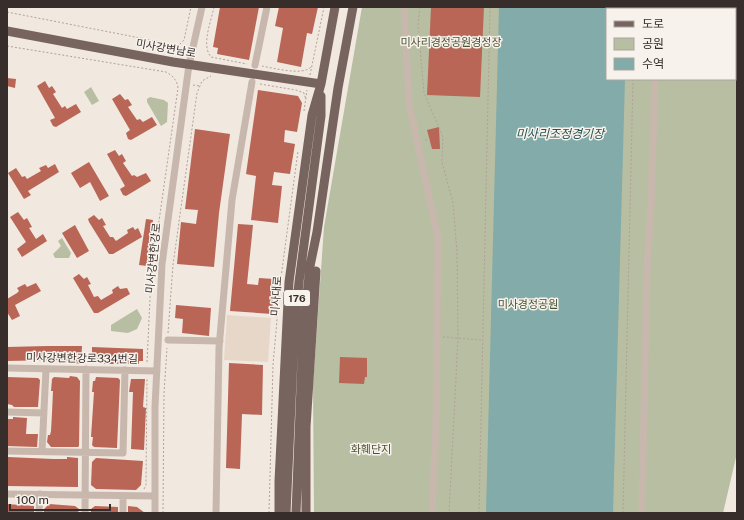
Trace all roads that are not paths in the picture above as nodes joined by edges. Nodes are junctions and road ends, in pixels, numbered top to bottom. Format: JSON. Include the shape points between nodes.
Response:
{"nodes":[{"id":1,"x":202,"y":7,"type":"edge"},
{"id":2,"x":267,"y":7,"type":"edge"},
{"id":3,"x":335,"y":7,"type":"edge"},
{"id":4,"x":353,"y":7,"type":"edge"},
{"id":5,"x":404,"y":7,"type":"edge"},
{"id":6,"x":7,"y":31,"type":"edge"},
{"id":7,"x":189,"y":65,"type":"junction"},
{"id":8,"x":255,"y":65,"type":"dead end"},
{"id":9,"x":655,"y":80,"type":"edge"},
{"id":10,"x":252,"y":82,"type":"dead end"},
{"id":11,"x":321,"y":84,"type":"junction"},
{"id":12,"x":317,"y":232,"type":"junction"},
{"id":13,"x":168,"y":340,"type":"road end"},
{"id":14,"x":220,"y":341,"type":"junction"},
{"id":15,"x":7,"y":368,"type":"edge"},
{"id":16,"x":46,"y":369,"type":"junction"},
{"id":17,"x":86,"y":370,"type":"junction"},
{"id":18,"x":125,"y":370,"type":"junction"},
{"id":19,"x":156,"y":371,"type":"junction"},
{"id":20,"x":7,"y":412,"type":"edge"},
{"id":21,"x":44,"y":413,"type":"junction"},
{"id":22,"x":7,"y":451,"type":"edge"},
{"id":23,"x":42,"y":451,"type":"junction"},
{"id":24,"x":85,"y":452,"type":"junction"},
{"id":25,"x":7,"y":494,"type":"edge"},
{"id":26,"x":40,"y":494,"type":"junction"},
{"id":27,"x":85,"y":495,"type":"junction"},
{"id":28,"x":123,"y":496,"type":"junction"},
{"id":29,"x":154,"y":496,"type":"junction"},
{"id":30,"x":39,"y":513,"type":"edge"},
{"id":31,"x":85,"y":513,"type":"edge"},
{"id":32,"x":123,"y":513,"type":"edge"},
{"id":33,"x":155,"y":513,"type":"edge"},
{"id":34,"x":216,"y":513,"type":"edge"},
{"id":35,"x":279,"y":513,"type":"edge"},
{"id":36,"x":286,"y":513,"type":"edge"},
{"id":37,"x":296,"y":513,"type":"edge"},
{"id":38,"x":306,"y":513,"type":"edge"},
{"id":39,"x":432,"y":513,"type":"edge"},
{"id":40,"x":642,"y":513,"type":"edge"}],
"edges":[{"from":1,"to":7,"type":"street","name":"미사강변한강로"},
{"from":2,"to":8,"type":"street"},
{"from":3,"to":11,"type":"main road","name":"미사대로","number":"176"},
{"from":4,"to":12,"type":"main road","number":"176","via":[[338,88]]},
{"from":5,"to":39,"type":"street","via":[[409,104],[438,238],[436,428]]},
{"from":6,"to":7,"type":"main road","name":"미사강변남로"},
{"from":7,"to":11,"type":"main road","name":"미사강변남로"},
{"from":7,"to":19,"type":"street","name":"미사강변한강로","via":[[162,264]]},
{"from":9,"to":40,"type":"street","via":[[647,267]]},
{"from":10,"to":14,"type":"street","via":[[232,200]]},
{"from":11,"to":35,"type":"main road","name":"미사대로","via":[[312,115],[289,282]]},
{"from":11,"to":36,"type":"main road","name":"미사대로","number":"176","via":[[321,116],[294,338]]},
{"from":12,"to":37,"type":"main road","number":"176","via":[[310,266],[303,335]]},
{"from":12,"to":38,"type":"main road","via":[[306,420]]},
{"from":13,"to":14,"type":"street"},
{"from":14,"to":34,"type":"street"},
{"from":15,"to":16,"type":"street","name":"미사강변한강로334번길"},
{"from":16,"to":17,"type":"street","name":"미사강변한강로334번길"},
{"from":16,"to":21,"type":"street"},
{"from":17,"to":18,"type":"street","name":"미사강변한강로334번길"},
{"from":17,"to":24,"type":"street"},
{"from":18,"to":19,"type":"street","name":"미사강변한강로334번길"},
{"from":18,"to":24,"type":"street","via":[[124,452]]},
{"from":19,"to":29,"type":"street","name":"미사강변한강로"},
{"from":20,"to":21,"type":"street"},
{"from":21,"to":23,"type":"street"},
{"from":22,"to":23,"type":"street"},
{"from":23,"to":24,"type":"street"},
{"from":24,"to":27,"type":"street"},
{"from":25,"to":26,"type":"street"},
{"from":26,"to":27,"type":"street"},
{"from":26,"to":30,"type":"street"},
{"from":27,"to":28,"type":"street"},
{"from":27,"to":31,"type":"street"},
{"from":28,"to":29,"type":"street"},
{"from":28,"to":32,"type":"street"},
{"from":29,"to":33,"type":"street","name":"미사강변한강로"}]}
